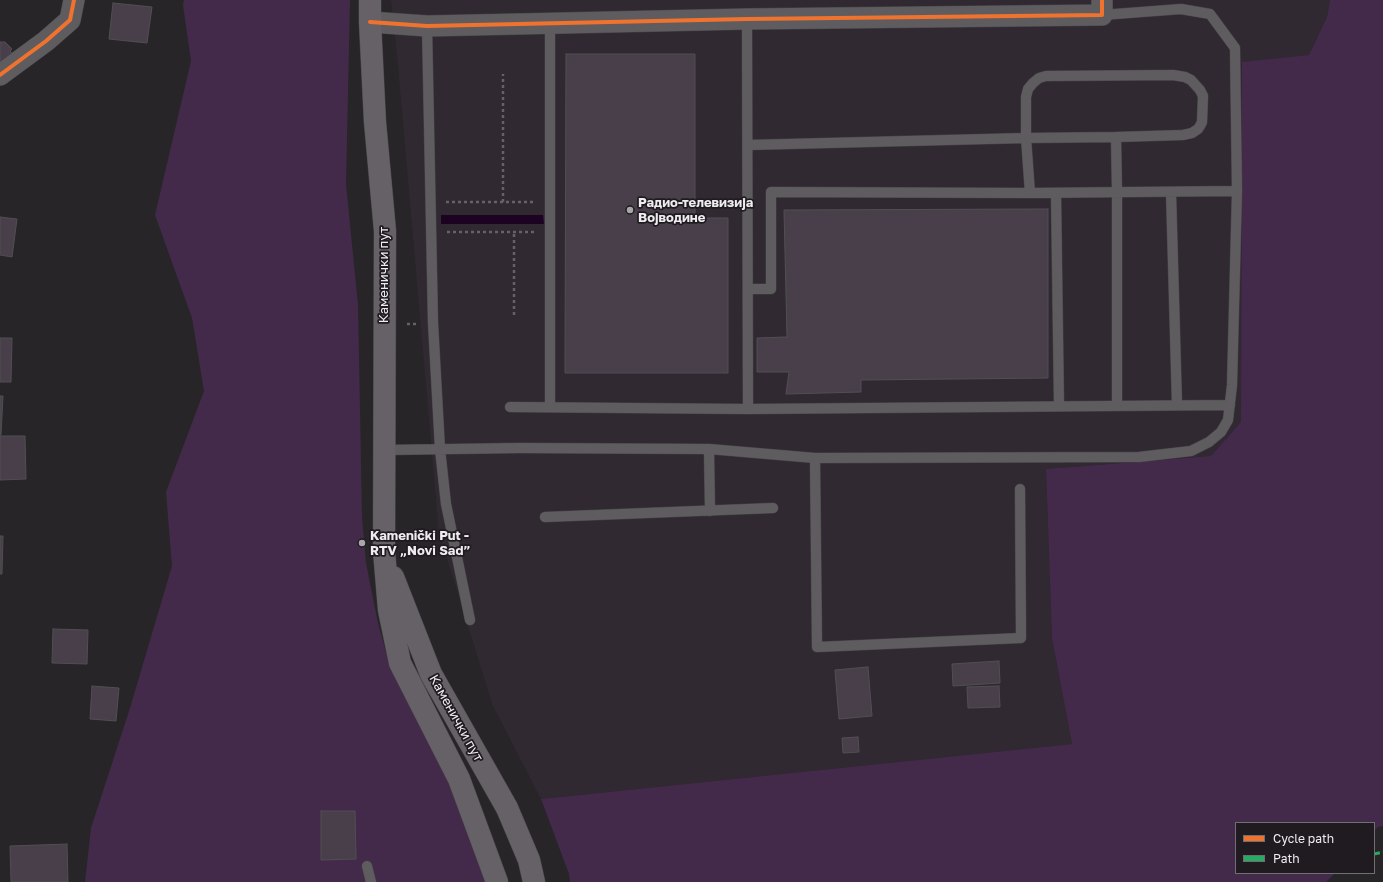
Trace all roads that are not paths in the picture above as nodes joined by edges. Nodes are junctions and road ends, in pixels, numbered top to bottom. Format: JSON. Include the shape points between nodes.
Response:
{"nodes":[{"id":1,"x":74,"y":0,"type":"edge"},
{"id":2,"x":370,"y":0,"type":"edge"},
{"id":3,"x":1102,"y":7,"type":"edge"},
{"id":4,"x":747,"y":19,"type":"junction"},
{"id":5,"x":370,"y":22,"type":"junction"},
{"id":6,"x":550,"y":23,"type":"junction"},
{"id":7,"x":427,"y":26,"type":"junction"},
{"id":8,"x":0,"y":74,"type":"edge"},
{"id":9,"x":1116,"y":137,"type":"junction"},
{"id":10,"x":1026,"y":138,"type":"junction"},
{"id":11,"x":748,"y":145,"type":"junction"},
{"id":12,"x":1237,"y":191,"type":"junction"},
{"id":13,"x":1118,"y":192,"type":"junction"},
{"id":14,"x":1171,"y":192,"type":"junction"},
{"id":15,"x":1030,"y":193,"type":"junction"},
{"id":16,"x":1056,"y":193,"type":"junction"},
{"id":17,"x":748,"y":289,"type":"junction"},
{"id":18,"x":1230,"y":405,"type":"junction"},
{"id":19,"x":1059,"y":406,"type":"junction"},
{"id":20,"x":1117,"y":406,"type":"junction"},
{"id":21,"x":1177,"y":406,"type":"junction"},
{"id":22,"x":510,"y":407,"type":"dead end"},
{"id":23,"x":550,"y":407,"type":"junction"},
{"id":24,"x":748,"y":409,"type":"junction"},
{"id":25,"x":440,"y":449,"type":"junction"},
{"id":26,"x":709,"y":449,"type":"junction"},
{"id":27,"x":384,"y":450,"type":"junction"},
{"id":28,"x":814,"y":458,"type":"junction"},
{"id":29,"x":1020,"y":489,"type":"dead end"},
{"id":30,"x":773,"y":508,"type":"dead end"},
{"id":31,"x":710,"y":511,"type":"junction"},
{"id":32,"x":545,"y":517,"type":"dead end"},
{"id":33,"x":384,"y":551,"type":"junction"},
{"id":34,"x":470,"y":620,"type":"dead end"},
{"id":35,"x":367,"y":866,"type":"dead end"},
{"id":36,"x":371,"y":882,"type":"edge"},
{"id":37,"x":497,"y":882,"type":"edge"},
{"id":38,"x":534,"y":882,"type":"edge"}],
"edges":[{"from":1,"to":8,"type":"street","via":[[70,20]]},
{"from":2,"to":5,"type":"main road","name":"Каменички пут"},
{"from":3,"to":4,"type":"street"},
{"from":3,"to":12,"type":"lane","via":[[1181,9],[1210,14],[1234,48]]},
{"from":4,"to":6,"type":"street"},
{"from":4,"to":11,"type":"lane"},
{"from":5,"to":7,"type":"street"},
{"from":5,"to":27,"type":"main road","name":"Каменички пут","via":[[384,231]]},
{"from":6,"to":7,"type":"street"},
{"from":6,"to":23,"type":"lane"},
{"from":7,"to":25,"type":"lane","via":[[432,323]]},
{"from":9,"to":10,"type":"lane"},
{"from":9,"to":10,"type":"lane","via":[[1192,133],[1202,122],[1203,96],[1200,90],[1191,80],[1173,75],[1046,76],[1032,83],[1028,89]]},
{"from":9,"to":13,"type":"lane"},
{"from":10,"to":11,"type":"lane"},
{"from":10,"to":15,"type":"lane"},
{"from":11,"to":17,"type":"lane"},
{"from":12,"to":14,"type":"lane"},
{"from":12,"to":18,"type":"lane"},
{"from":13,"to":14,"type":"lane"},
{"from":13,"to":16,"type":"lane"},
{"from":13,"to":20,"type":"lane"},
{"from":14,"to":21,"type":"lane"},
{"from":15,"to":16,"type":"lane"},
{"from":15,"to":17,"type":"lane","via":[[771,192],[771,289]]},
{"from":16,"to":19,"type":"lane"},
{"from":17,"to":24,"type":"lane"},
{"from":18,"to":21,"type":"lane"},
{"from":18,"to":28,"type":"lane","via":[[1228,420],[1221,432],[1209,442],[1191,451],[1139,457]]},
{"from":19,"to":20,"type":"lane"},
{"from":19,"to":24,"type":"lane"},
{"from":20,"to":21,"type":"lane"},
{"from":22,"to":23,"type":"lane"},
{"from":23,"to":24,"type":"lane"},
{"from":25,"to":26,"type":"lane"},
{"from":25,"to":27,"type":"lane"},
{"from":25,"to":34,"type":"lane","via":[[446,504]]},
{"from":26,"to":28,"type":"lane"},
{"from":26,"to":31,"type":"lane"},
{"from":27,"to":33,"type":"main road","name":"Каменички пут"},
{"from":28,"to":29,"type":"lane","via":[[818,647],[1021,638]]},
{"from":30,"to":31,"type":"lane"},
{"from":31,"to":32,"type":"lane"},
{"from":33,"to":37,"type":"main road","name":"Каменички пут","via":[[389,610],[400,663],[459,779]]},
{"from":33,"to":38,"type":"main road","name":"Каменички пут","via":[[431,674],[507,808],[529,860]]},
{"from":35,"to":36,"type":"lane"}]}
